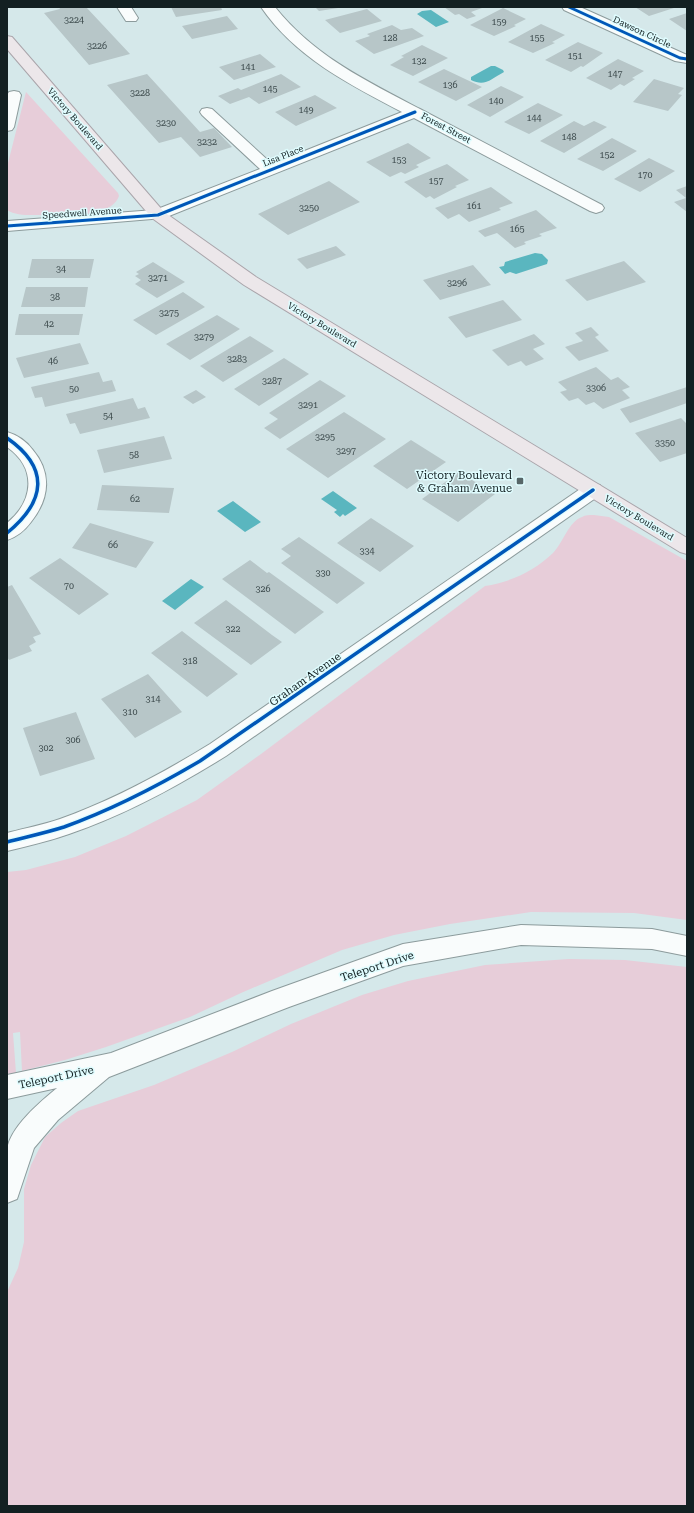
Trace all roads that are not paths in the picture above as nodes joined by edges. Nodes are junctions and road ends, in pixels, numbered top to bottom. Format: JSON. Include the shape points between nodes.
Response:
{"nodes":[{"id":1,"x":268,"y":7,"type":"edge"},
{"id":2,"x":569,"y":7,"type":"edge"},
{"id":3,"x":7,"y":40,"type":"edge"},
{"id":4,"x":687,"y":60,"type":"edge"},
{"id":5,"x":14,"y":95,"type":"dead end"},
{"id":6,"x":207,"y":112,"type":"dead end"},
{"id":7,"x":415,"y":112,"type":"junction"},
{"id":8,"x":7,"y":127,"type":"edge"},
{"id":9,"x":270,"y":170,"type":"junction"},
{"id":10,"x":596,"y":208,"type":"dead end"},
{"id":11,"x":158,"y":215,"type":"junction"},
{"id":12,"x":7,"y":226,"type":"edge"},
{"id":13,"x":7,"y":438,"type":"edge"},
{"id":14,"x":593,"y":490,"type":"junction"},
{"id":15,"x":7,"y":533,"type":"edge"},
{"id":16,"x":687,"y":547,"type":"edge"},
{"id":17,"x":7,"y":842,"type":"edge"},
{"id":18,"x":687,"y":946,"type":"edge"},
{"id":19,"x":104,"y":1066,"type":"junction"},
{"id":20,"x":7,"y":1087,"type":"edge"},
{"id":21,"x":7,"y":1190,"type":"edge"}],
"edges":[{"from":1,"to":7,"type":"street","name":"Forest Street","via":[[278,22],[308,50],[371,89]]},
{"from":2,"to":4,"type":"street","name":"Dawson Circle"},
{"from":3,"to":11,"type":"main road","name":"Victory Boulevard"},
{"from":5,"to":8,"type":"street"},
{"from":6,"to":9,"type":"street"},
{"from":7,"to":9,"type":"street","name":"Lisa Place"},
{"from":7,"to":10,"type":"street","name":"Forest Street"},
{"from":9,"to":11,"type":"street","name":"Lisa Place"},
{"from":11,"to":12,"type":"street","name":"Speedwell Avenue"},
{"from":11,"to":14,"type":"main road","name":"Victory Boulevard","via":[[250,281]]},
{"from":13,"to":15,"type":"street","via":[[27,453],[36,469],[39,482],[37,497],[24,519]]},
{"from":14,"to":16,"type":"main road","name":"Victory Boulevard"},
{"from":14,"to":17,"type":"street","name":"Graham Avenue","via":[[181,774],[98,813],[62,827]]},
{"from":18,"to":19,"type":"street","name":"Teleport Drive","via":[[652,939],[521,935],[402,955]]},
{"from":19,"to":20,"type":"street","name":"Teleport Drive"},
{"from":19,"to":21,"type":"street","name":"Teleport Drive","via":[[48,1111],[23,1141]]}]}
